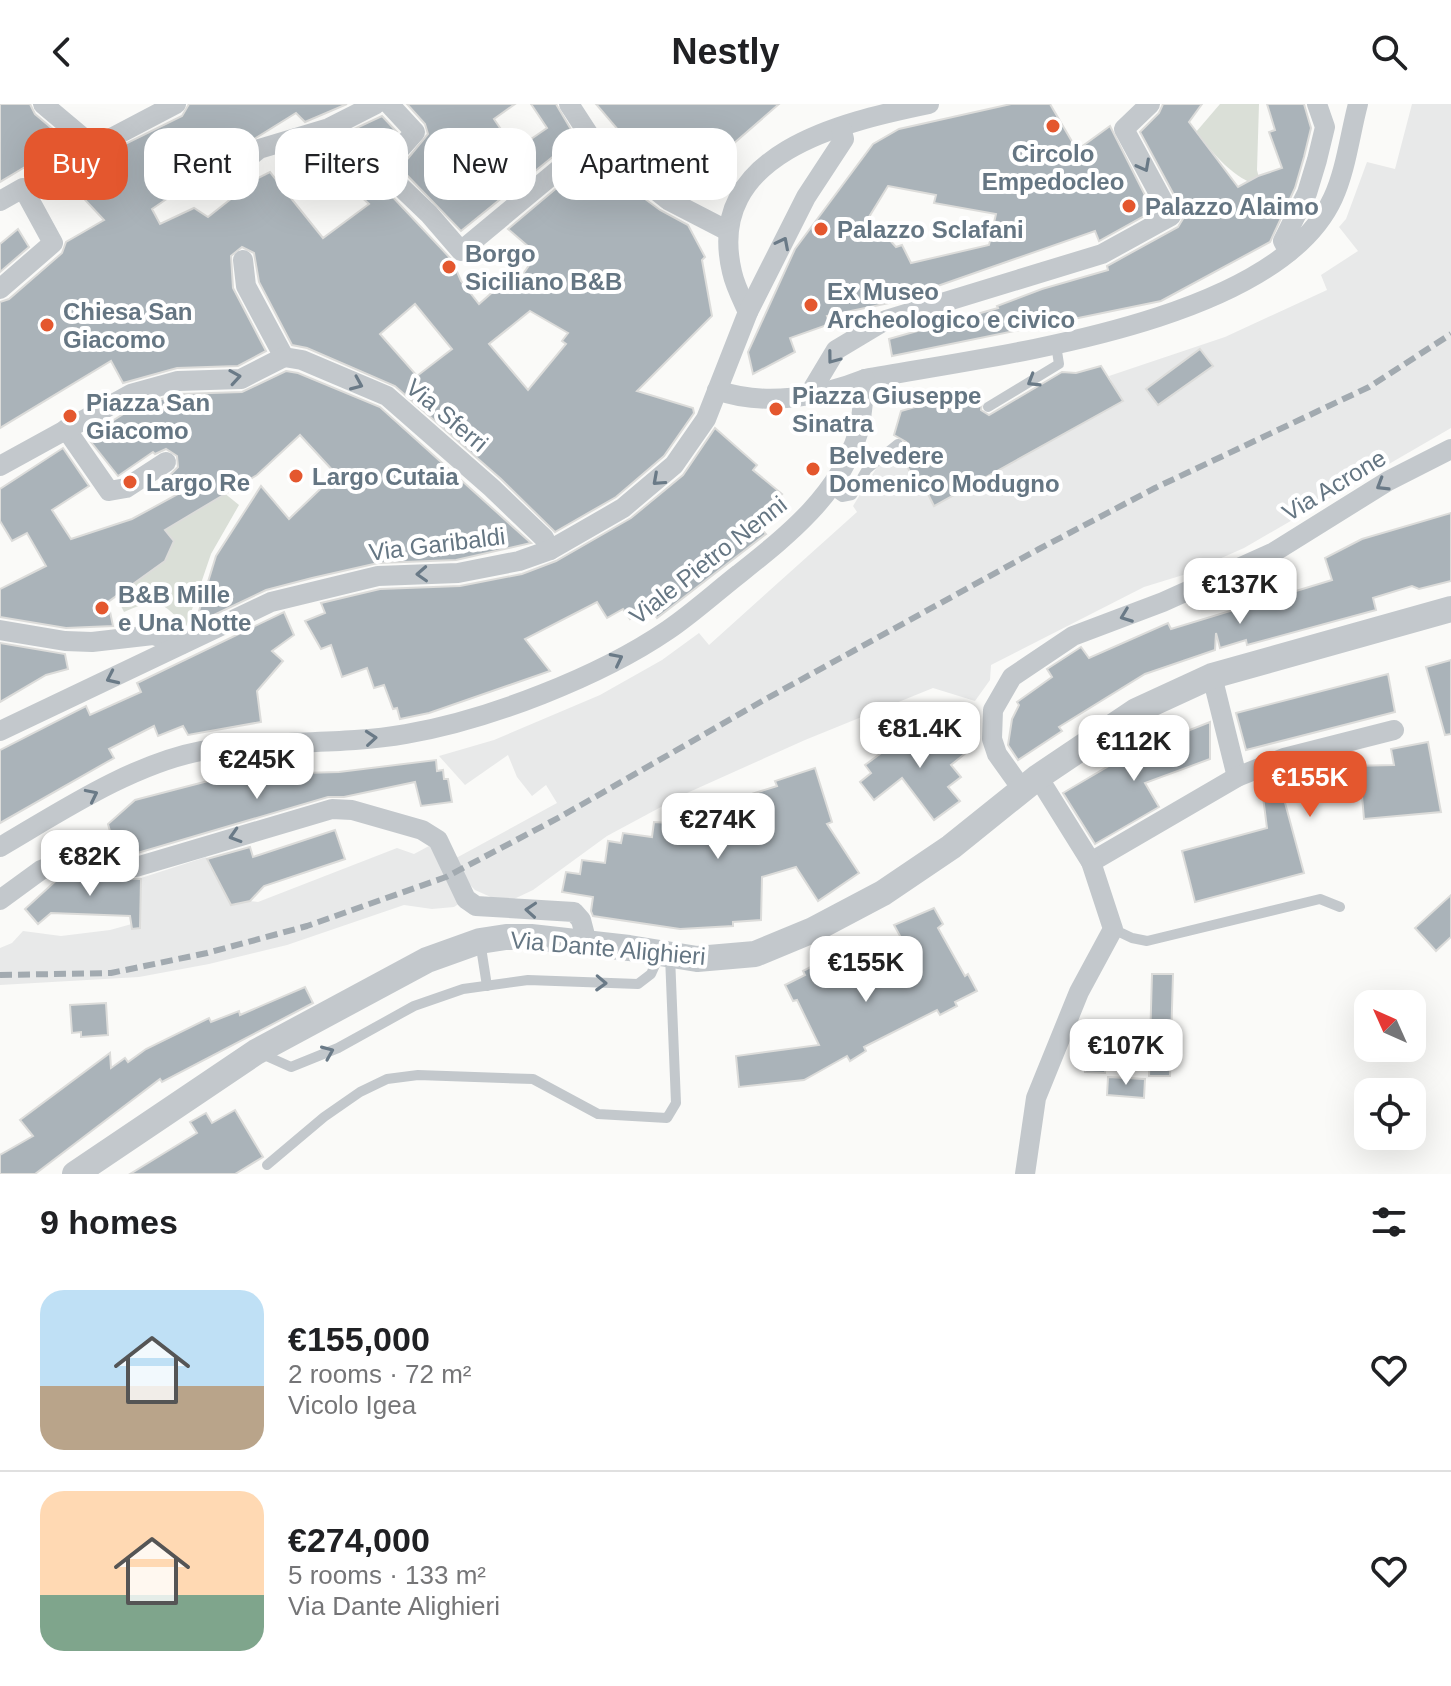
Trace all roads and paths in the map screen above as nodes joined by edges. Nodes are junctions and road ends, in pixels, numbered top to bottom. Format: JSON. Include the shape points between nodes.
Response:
{"nodes":[{"id":1,"x":43,"y":104,"type":"edge"},
{"id":2,"x":176,"y":104,"type":"edge"},
{"id":3,"x":376,"y":104,"type":"edge"},
{"id":4,"x":389,"y":104,"type":"edge"},
{"id":5,"x":569,"y":104,"type":"edge"},
{"id":6,"x":929,"y":104,"type":"edge"},
{"id":7,"x":1150,"y":104,"type":"edge"},
{"id":8,"x":1317,"y":104,"type":"edge"},
{"id":9,"x":1358,"y":104,"type":"edge"},
{"id":10,"x":585,"y":128,"type":"edge"},
{"id":11,"x":841,"y":128,"type":"junction"},
{"id":12,"x":259,"y":149,"type":"edge"},
{"id":13,"x":552,"y":175,"type":"edge"},
{"id":14,"x":668,"y":200,"type":"edge"},
{"id":15,"x":0,"y":201,"type":"edge"},
{"id":16,"x":728,"y":231,"type":"junction"},
{"id":17,"x":1289,"y":252,"type":"junction"},
{"id":18,"x":243,"y":260,"type":"dead end"},
{"id":19,"x":0,"y":289,"type":"edge"},
{"id":20,"x":748,"y":312,"type":"junction"},
{"id":21,"x":1056,"y":345,"type":"junction"},
{"id":22,"x":284,"y":357,"type":"junction"},
{"id":23,"x":865,"y":379,"type":"junction"},
{"id":24,"x":717,"y":390,"type":"junction"},
{"id":25,"x":809,"y":395,"type":"junction"},
{"id":26,"x":988,"y":407,"type":"dead end"},
{"id":27,"x":66,"y":429,"type":"junction"},
{"id":28,"x":898,"y":444,"type":"dead end"},
{"id":29,"x":1451,"y":449,"type":"edge"},
{"id":30,"x":166,"y":462,"type":"dead end"},
{"id":31,"x":0,"y":466,"type":"edge"},
{"id":32,"x":829,"y":488,"type":"junction"},
{"id":33,"x":550,"y":550,"type":"junction"},
{"id":34,"x":1451,"y":609,"type":"edge"},
{"id":35,"x":0,"y":630,"type":"edge"},
{"id":36,"x":182,"y":644,"type":"junction"},
{"id":37,"x":1212,"y":676,"type":"junction"},
{"id":38,"x":1394,"y":730,"type":"dead end"},
{"id":39,"x":0,"y":731,"type":"edge"},
{"id":40,"x":1237,"y":777,"type":"junction"},
{"id":41,"x":1030,"y":783,"type":"junction"},
{"id":42,"x":0,"y":847,"type":"edge"},
{"id":43,"x":1091,"y":862,"type":"junction"},
{"id":44,"x":0,"y":900,"type":"edge"},
{"id":45,"x":1340,"y":907,"type":"dead end"},
{"id":46,"x":1113,"y":929,"type":"junction"},
{"id":47,"x":480,"y":941,"type":"junction"},
{"id":48,"x":587,"y":943,"type":"junction"},
{"id":49,"x":665,"y":954,"type":"junction"},
{"id":50,"x":487,"y":986,"type":"junction"},
{"id":51,"x":256,"y":1052,"type":"junction"},
{"id":52,"x":267,"y":1165,"type":"dead end"},
{"id":53,"x":75,"y":1174,"type":"edge"},
{"id":54,"x":1025,"y":1174,"type":"edge"}],
"edges":[{"from":1,"to":2,"type":"street","via":[[94,147]]},
{"from":3,"to":12,"type":"street","via":[[329,128]]},
{"from":4,"to":13,"type":"street","via":[[415,132],[382,169],[461,251]]},
{"from":5,"to":10,"type":"street"},
{"from":6,"to":11,"type":"street"},
{"from":7,"to":25,"type":"street","one_way":true,"via":[[1124,129],[1171,216],[1102,254],[886,320],[836,350]]},
{"from":8,"to":17,"type":"street","via":[[1325,127],[1307,193],[1283,241]]},
{"from":9,"to":17,"type":"street","via":[[1333,198]]},
{"from":11,"to":16,"type":"street","via":[[794,144],[768,162],[748,182]]},
{"from":20,"to":11,"type":"street","name":"Via Garibaldi","one_way":true,"via":[[806,197],[837,153],[844,139]]},
{"from":14,"to":16,"type":"street"},
{"from":15,"to":19,"type":"street","via":[[23,188],[53,243]]},
{"from":16,"to":20,"type":"street","via":[[732,275]]},
{"from":17,"to":21,"type":"street","via":[[1251,279],[1171,313]]},
{"from":18,"to":22,"type":"street","via":[[246,286]]},
{"from":20,"to":24,"type":"street","name":"Via Garibaldi"},
{"from":21,"to":23,"type":"street"},
{"from":21,"to":26,"type":"lane","one_way":true,"via":[[1059,364]]},
{"from":27,"to":22,"type":"street","one_way":true,"via":[[131,394],[178,381],[241,379]]},
{"from":22,"to":33,"type":"street","name":"Via Sferri","one_way":true,"via":[[387,396],[492,488]]},
{"from":23,"to":25,"type":"street"},
{"from":23,"to":32,"type":"street","name":"Viale Pietro Nenni","via":[[858,432]]},
{"from":24,"to":25,"type":"street","via":[[743,400]]},
{"from":24,"to":33,"type":"street","name":"Via Garibaldi","one_way":true,"via":[[706,419],[674,465],[592,528]]},
{"from":27,"to":30,"type":"street","via":[[109,491],[126,488]]},
{"from":27,"to":31,"type":"street"},
{"from":28,"to":32,"type":"lane","via":[[867,469],[852,495],[842,497]]},
{"from":29,"to":41,"type":"street","name":"Via Acrone","one_way":true,"via":[[1388,481],[1274,552],[1073,636],[1012,677],[993,710],[992,739],[997,754]]},
{"from":42,"to":32,"type":"street","name":"Viale Pietro Nenni","one_way":true,"via":[[141,772],[201,751],[403,735],[525,700],[668,630],[788,536]]},
{"from":33,"to":36,"type":"street","name":"Via Garibaldi","one_way":true,"via":[[458,573],[378,576],[336,584],[271,602]]},
{"from":34,"to":37,"type":"street","name":"Via Dante Alighieri"},
{"from":35,"to":36,"type":"street","via":[[92,642],[153,635]]},
{"from":36,"to":39,"type":"street","name":"Via Garibaldi","one_way":true},
{"from":37,"to":40,"type":"street"},
{"from":37,"to":41,"type":"street","name":"Via Dante Alighieri","via":[[1136,711]]},
{"from":38,"to":40,"type":"street","via":[[1284,758]]},
{"from":40,"to":43,"type":"street"},
{"from":41,"to":43,"type":"street","name":"Via Acrone"},
{"from":41,"to":49,"type":"street","name":"Via Dante Alighieri","via":[[951,847],[883,893],[813,930],[755,954],[697,959]]},
{"from":43,"to":46,"type":"street","name":"Via Acrone"},
{"from":48,"to":44,"type":"street","one_way":true,"via":[[574,912],[476,906],[466,899],[438,840],[422,830],[352,810],[286,820],[136,867],[59,863]]},
{"from":45,"to":46,"type":"lane","via":[[1320,899],[1147,941]]},
{"from":46,"to":54,"type":"street","via":[[1079,992],[1036,1098]]},
{"from":47,"to":48,"type":"street","name":"Via Dante Alighieri","via":[[531,937]]},
{"from":47,"to":50,"type":"lane"},
{"from":47,"to":51,"type":"street","name":"Via Dante Alighieri","via":[[427,960]]},
{"from":48,"to":49,"type":"street","name":"Via Dante Alighieri"},
{"from":50,"to":49,"type":"lane","one_way":true,"via":[[528,980],[638,984]]},
{"from":49,"to":52,"type":"lane","via":[[676,1103],[667,1118],[598,1114],[533,1079],[418,1075],[387,1079],[360,1092]]},
{"from":51,"to":50,"type":"lane","one_way":true,"via":[[291,1067],[414,1006]]},
{"from":51,"to":53,"type":"street","name":"Via Dante Alighieri"}]}
